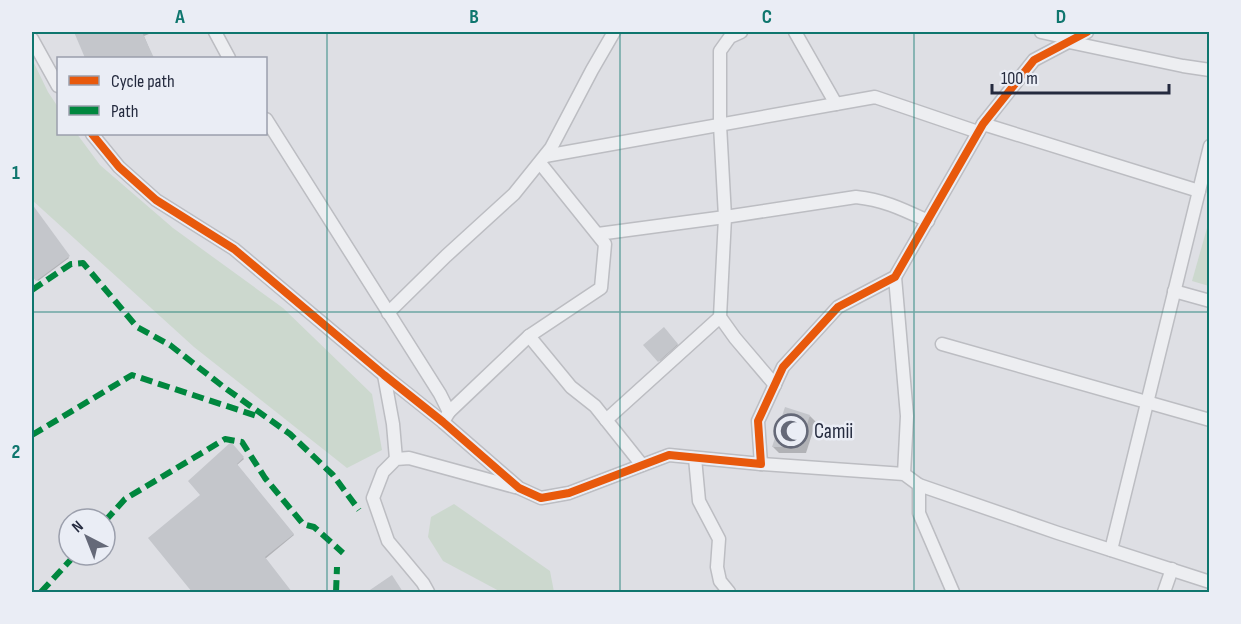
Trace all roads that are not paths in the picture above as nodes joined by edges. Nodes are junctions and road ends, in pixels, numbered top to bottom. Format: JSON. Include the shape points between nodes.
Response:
{"nodes":[{"id":1,"x":215,"y":32,"type":"edge"},
{"id":2,"x":614,"y":32,"type":"edge"},
{"id":3,"x":741,"y":32,"type":"edge"},
{"id":4,"x":795,"y":32,"type":"edge"},
{"id":5,"x":1041,"y":32,"type":"edge"},
{"id":6,"x":1086,"y":32,"type":"edge"},
{"id":7,"x":32,"y":39,"type":"edge"},
{"id":8,"x":1071,"y":40,"type":"junction"},
{"id":9,"x":228,"y":57,"type":"edge"},
{"id":10,"x":1209,"y":70,"type":"edge"},
{"id":11,"x":57,"y":85,"type":"edge"},
{"id":12,"x":836,"y":104,"type":"junction"},
{"id":13,"x":267,"y":120,"type":"edge"},
{"id":14,"x":720,"y":125,"type":"junction"},
{"id":15,"x":981,"y":128,"type":"junction"},
{"id":16,"x":93,"y":135,"type":"edge"},
{"id":17,"x":1209,"y":146,"type":"edge"},
{"id":18,"x":542,"y":159,"type":"junction"},
{"id":19,"x":1197,"y":196,"type":"junction"},
{"id":20,"x":1209,"y":204,"type":"edge"},
{"id":21,"x":725,"y":216,"type":"junction"},
{"id":22,"x":928,"y":221,"type":"junction"},
{"id":23,"x":598,"y":234,"type":"junction"},
{"id":24,"x":895,"y":277,"type":"junction"},
{"id":25,"x":1174,"y":291,"type":"junction"},
{"id":26,"x":1209,"y":301,"type":"edge"},
{"id":27,"x":388,"y":313,"type":"junction"},
{"id":28,"x":720,"y":317,"type":"junction"},
{"id":29,"x":529,"y":336,"type":"junction"},
{"id":30,"x":942,"y":344,"type":"dead end"},
{"id":31,"x":384,"y":375,"type":"junction"},
{"id":32,"x":775,"y":385,"type":"junction"},
{"id":33,"x":1147,"y":403,"type":"junction"},
{"id":34,"x":446,"y":417,"type":"junction"},
{"id":35,"x":606,"y":420,"type":"junction"},
{"id":36,"x":1209,"y":420,"type":"edge"},
{"id":37,"x":695,"y":458,"type":"junction"},
{"id":38,"x":396,"y":459,"type":"junction"},
{"id":39,"x":762,"y":464,"type":"junction"},
{"id":40,"x":642,"y":465,"type":"junction"},
{"id":41,"x":904,"y":474,"type":"junction"},
{"id":42,"x":919,"y":485,"type":"junction"},
{"id":43,"x":519,"y":488,"type":"junction"},
{"id":44,"x":1112,"y":550,"type":"junction"},
{"id":45,"x":1172,"y":569,"type":"junction"},
{"id":46,"x":1209,"y":582,"type":"edge"},
{"id":47,"x":428,"y":592,"type":"edge"},
{"id":48,"x":729,"y":592,"type":"edge"},
{"id":49,"x":952,"y":592,"type":"edge"},
{"id":50,"x":1164,"y":592,"type":"edge"}],
"edges":[{"from":1,"to":9,"type":"street"},
{"from":2,"to":18,"type":"street"},
{"from":3,"to":14,"type":"street","via":[[730,37],[720,51]]},
{"from":4,"to":12,"type":"street"},
{"from":5,"to":8,"type":"street"},
{"from":6,"to":8,"type":"street"},
{"from":7,"to":11,"type":"street"},
{"from":8,"to":10,"type":"street"},
{"from":8,"to":15,"type":"street","via":[[1034,60]]},
{"from":12,"to":14,"type":"street"},
{"from":12,"to":15,"type":"street","via":[[875,97]]},
{"from":13,"to":27,"type":"street"},
{"from":14,"to":18,"type":"street"},
{"from":14,"to":21,"type":"street"},
{"from":15,"to":19,"type":"street"},
{"from":15,"to":22,"type":"street"},
{"from":16,"to":31,"type":"street","via":[[156,200],[234,249]]},
{"from":17,"to":19,"type":"street"},
{"from":18,"to":23,"type":"street"},
{"from":18,"to":27,"type":"street","via":[[514,194]]},
{"from":19,"to":20,"type":"street"},
{"from":19,"to":25,"type":"street"},
{"from":21,"to":22,"type":"street","via":[[856,197],[875,199]]},
{"from":21,"to":23,"type":"street"},
{"from":21,"to":28,"type":"street"},
{"from":22,"to":24,"type":"street"},
{"from":23,"to":29,"type":"street","via":[[605,244],[601,288]]},
{"from":24,"to":32,"type":"street","via":[[838,307],[783,368]]},
{"from":24,"to":41,"type":"street","via":[[907,416]]},
{"from":25,"to":26,"type":"street"},
{"from":25,"to":33,"type":"street"},
{"from":27,"to":34,"type":"street","via":[[440,394]]},
{"from":28,"to":32,"type":"street"},
{"from":28,"to":35,"type":"street"},
{"from":29,"to":34,"type":"street"},
{"from":29,"to":35,"type":"street"},
{"from":30,"to":33,"type":"street"},
{"from":31,"to":34,"type":"street"},
{"from":31,"to":38,"type":"street"},
{"from":32,"to":39,"type":"street","via":[[758,421]]},
{"from":33,"to":36,"type":"street"},
{"from":33,"to":44,"type":"street"},
{"from":34,"to":43,"type":"street"},
{"from":35,"to":40,"type":"street"},
{"from":37,"to":39,"type":"street"},
{"from":37,"to":40,"type":"street","via":[[669,455]]},
{"from":37,"to":48,"type":"street","via":[[699,501],[719,539],[717,567],[720,581]]},
{"from":38,"to":43,"type":"street","via":[[409,458]]},
{"from":38,"to":47,"type":"street","via":[[383,472],[372,498],[388,541]]},
{"from":39,"to":41,"type":"street"},
{"from":40,"to":43,"type":"street","via":[[569,493],[541,498]]},
{"from":41,"to":42,"type":"street"},
{"from":42,"to":44,"type":"street"},
{"from":42,"to":49,"type":"street","via":[[919,513]]},
{"from":44,"to":45,"type":"street"},
{"from":45,"to":46,"type":"street"},
{"from":45,"to":50,"type":"street"}]}
